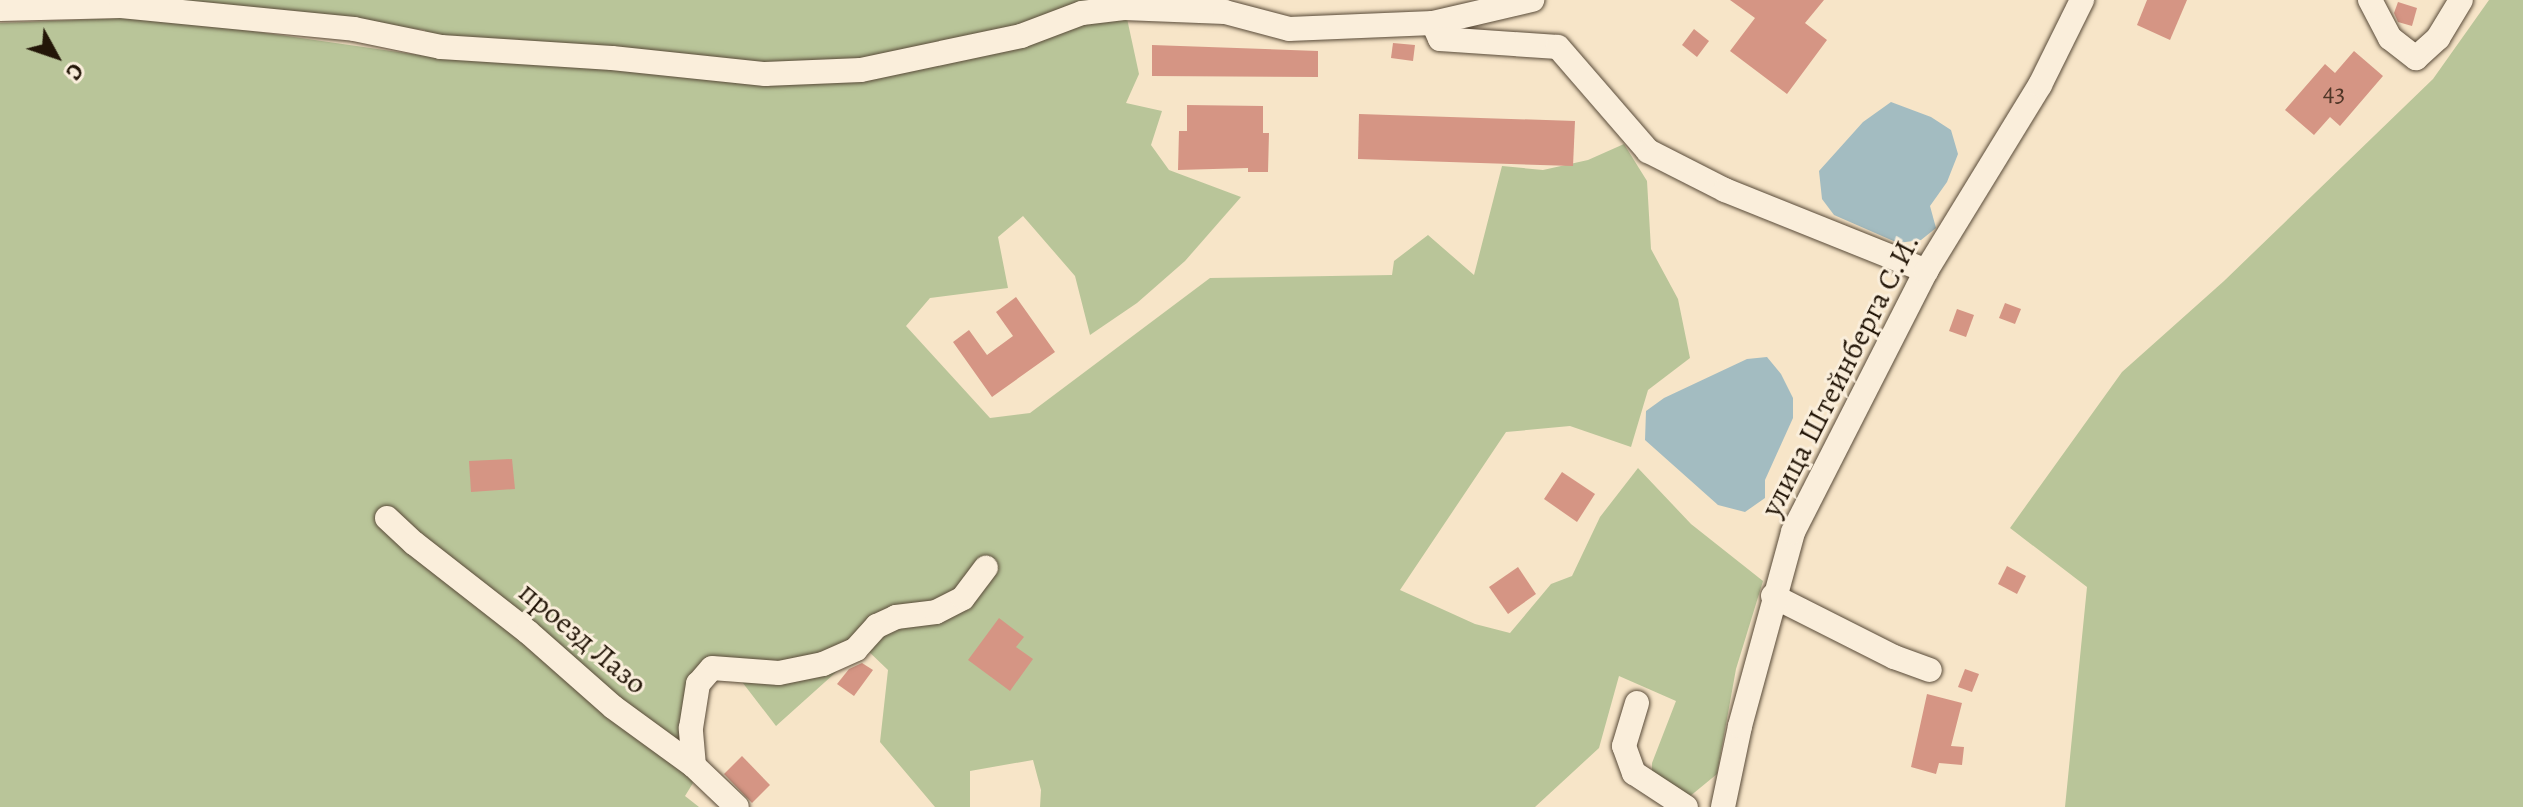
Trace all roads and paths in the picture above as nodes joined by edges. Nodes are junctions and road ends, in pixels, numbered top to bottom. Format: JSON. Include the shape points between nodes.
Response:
{"nodes":[{"id":1,"x":1529,"y":0,"type":"edge"},
{"id":2,"x":2082,"y":0,"type":"edge"},
{"id":3,"x":2370,"y":0,"type":"edge"},
{"id":4,"x":2461,"y":0,"type":"edge"},
{"id":5,"x":0,"y":9,"type":"edge"},
{"id":6,"x":1433,"y":23,"type":"junction"},
{"id":7,"x":1926,"y":271,"type":"junction"},
{"id":8,"x":387,"y":518,"type":"dead end"},
{"id":9,"x":986,"y":568,"type":"dead end"},
{"id":10,"x":1773,"y":596,"type":"junction"},
{"id":11,"x":1930,"y":670,"type":"dead end"},
{"id":12,"x":1637,"y":703,"type":"dead end"},
{"id":13,"x":694,"y":766,"type":"junction"},
{"id":14,"x":737,"y":807,"type":"edge"},
{"id":15,"x":1686,"y":807,"type":"edge"},
{"id":16,"x":1723,"y":807,"type":"edge"}],
"edges":[{"from":1,"to":6,"type":"street"},
{"from":2,"to":7,"type":"street","name":"улица Штейнберга С.И.","via":[[2040,85]]},
{"from":3,"to":4,"type":"street","via":[[2390,38],[2416,58],[2438,38]]},
{"from":5,"to":6,"type":"street","via":[[121,6],[354,29],[441,47],[765,74],[861,70],[1021,36],[1082,13],[1124,8],[1225,12],[1289,29]]},
{"from":6,"to":7,"type":"street","via":[[1440,39],[1558,47],[1648,151],[1725,190]]},
{"from":7,"to":10,"type":"street","name":"улица Штейнберга С.И.","via":[[1793,532]]},
{"from":8,"to":13,"type":"street","name":"проезд Лазо","via":[[613,707]]},
{"from":9,"to":13,"type":"street","via":[[963,598],[936,612],[896,617],[877,626],[856,649],[823,664],[779,673],[712,668],[698,684],[691,728]]},
{"from":10,"to":11,"type":"street"},
{"from":10,"to":16,"type":"street","name":"улица Штейнберга С.И."},
{"from":12,"to":15,"type":"street","via":[[1624,746],[1634,773]]},
{"from":13,"to":14,"type":"street","name":"проезд Лазо"}]}
